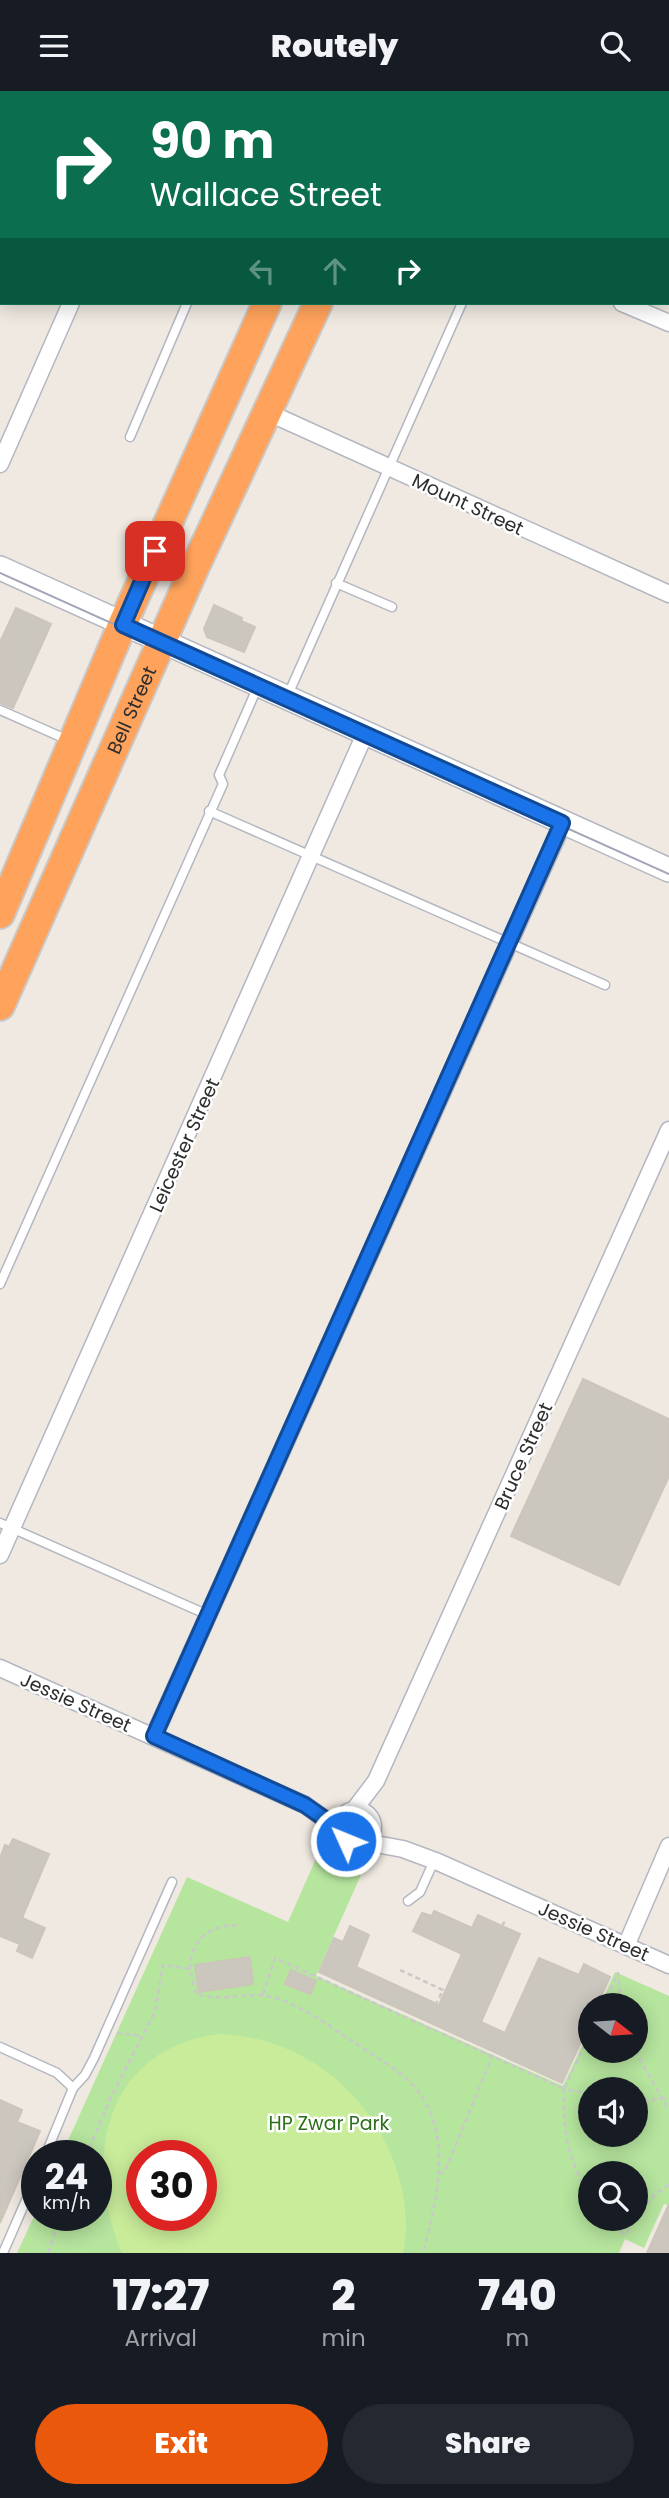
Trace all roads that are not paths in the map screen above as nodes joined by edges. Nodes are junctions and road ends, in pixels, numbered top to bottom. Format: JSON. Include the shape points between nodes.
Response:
{"nodes":[{"id":1,"x":70,"y":305,"type":"edge"},
{"id":2,"x":186,"y":305,"type":"edge"},
{"id":3,"x":266,"y":305,"type":"edge"},
{"id":4,"x":317,"y":305,"type":"edge"},
{"id":5,"x":460,"y":305,"type":"edge"},
{"id":6,"x":627,"y":305,"type":"edge"},
{"id":7,"x":669,"y":323,"type":"edge"},
{"id":8,"x":267,"y":412,"type":"junction"},
{"id":9,"x":130,"y":437,"type":"dead end"},
{"id":10,"x":0,"y":464,"type":"edge"},
{"id":11,"x":391,"y":468,"type":"junction"},
{"id":12,"x":0,"y":568,"type":"edge"},
{"id":13,"x":336,"y":583,"type":"junction"},
{"id":14,"x":669,"y":594,"type":"edge"},
{"id":15,"x":392,"y":607,"type":"dead end"},
{"id":16,"x":123,"y":625,"type":"junction"},
{"id":17,"x":163,"y":644,"type":"junction"},
{"id":18,"x":258,"y":687,"type":"junction"},
{"id":19,"x":286,"y":699,"type":"junction"},
{"id":20,"x":0,"y":710,"type":"edge"},
{"id":21,"x":365,"y":734,"type":"junction"},
{"id":22,"x":73,"y":743,"type":"junction"},
{"id":23,"x":209,"y":811,"type":"junction"},
{"id":24,"x":562,"y":823,"type":"junction"},
{"id":25,"x":313,"y":855,"type":"junction"},
{"id":26,"x":669,"y":870,"type":"edge"},
{"id":27,"x":0,"y":914,"type":"edge"},
{"id":28,"x":510,"y":941,"type":"junction"},
{"id":29,"x":606,"y":985,"type":"dead end"},
{"id":30,"x":0,"y":1006,"type":"edge"},
{"id":31,"x":669,"y":1130,"type":"edge"},
{"id":32,"x":0,"y":1283,"type":"edge"},
{"id":33,"x":6,"y":1526,"type":"edge"},
{"id":34,"x":0,"y":1555,"type":"edge"},
{"id":35,"x":208,"y":1615,"type":"junction"},
{"id":36,"x":0,"y":1668,"type":"edge"},
{"id":37,"x":154,"y":1736,"type":"junction"},
{"id":38,"x":376,"y":1781,"type":"junction"},
{"id":39,"x":305,"y":1805,"type":"junction"},
{"id":40,"x":351,"y":1812,"type":"junction"},
{"id":41,"x":372,"y":1821,"type":"junction"},
{"id":42,"x":339,"y":1829,"type":"junction"},
{"id":43,"x":365,"y":1842,"type":"junction"},
{"id":44,"x":669,"y":1846,"type":"edge"},
{"id":45,"x":403,"y":1849,"type":"junction"},
{"id":46,"x":434,"y":1861,"type":"junction"},
{"id":47,"x":172,"y":1882,"type":"dead end"},
{"id":48,"x":408,"y":1901,"type":"dead end"},
{"id":49,"x":626,"y":1946,"type":"junction"},
{"id":50,"x":669,"y":1965,"type":"edge"},
{"id":51,"x":0,"y":2047,"type":"edge"},
{"id":52,"x":73,"y":2088,"type":"junction"},
{"id":53,"x":52,"y":2140,"type":"edge"},
{"id":54,"x":21,"y":2212,"type":"edge"},
{"id":55,"x":3,"y":2253,"type":"edge"}],
"edges":[{"from":1,"to":10,"type":"street"},
{"from":2,"to":9,"type":"lane"},
{"from":3,"to":16,"type":"highway"},
{"from":4,"to":8,"type":"highway","name":"Bell Street"},
{"from":5,"to":11,"type":"lane"},
{"from":6,"to":7,"type":"street"},
{"from":8,"to":11,"type":"street","name":"Mount Street"},
{"from":8,"to":17,"type":"highway","name":"Bell Street"},
{"from":11,"to":13,"type":"lane"},
{"from":11,"to":14,"type":"street","name":"Mount Street"},
{"from":12,"to":16,"type":"street"},
{"from":13,"to":15,"type":"lane"},
{"from":13,"to":19,"type":"lane"},
{"from":16,"to":17,"type":"street"},
{"from":16,"to":22,"type":"highway"},
{"from":17,"to":18,"type":"street"},
{"from":17,"to":30,"type":"highway","name":"Bell Street"},
{"from":18,"to":19,"type":"street"},
{"from":18,"to":23,"type":"lane","via":[[219,775],[223,784]]},
{"from":19,"to":21,"type":"street"},
{"from":20,"to":22,"type":"lane"},
{"from":21,"to":24,"type":"street"},
{"from":21,"to":25,"type":"street","name":"Leicester Street"},
{"from":22,"to":27,"type":"highway"},
{"from":23,"to":25,"type":"lane"},
{"from":23,"to":32,"type":"lane"},
{"from":24,"to":26,"type":"street"},
{"from":24,"to":28,"type":"street"},
{"from":25,"to":28,"type":"lane"},
{"from":25,"to":33,"type":"street","name":"Leicester Street"},
{"from":28,"to":29,"type":"lane"},
{"from":28,"to":35,"type":"street"},
{"from":31,"to":38,"type":"street","name":"Bruce Street"},
{"from":33,"to":34,"type":"street","name":"Leicester Street"},
{"from":33,"to":35,"type":"lane"},
{"from":35,"to":37,"type":"street"},
{"from":36,"to":37,"type":"street","name":"Jessie Street"},
{"from":37,"to":39,"type":"street","name":"Jessie Street"},
{"from":38,"to":40,"type":"street","name":"Bruce Street"},
{"from":38,"to":41,"type":"street","name":"Bruce Street"},
{"from":39,"to":40,"type":"street","name":"Jessie Street"},
{"from":39,"to":42,"type":"street","name":"Jessie Street"},
{"from":40,"to":41,"type":"street","via":[[363,1812]]},
{"from":40,"to":42,"type":"street","via":[[341,1820]]},
{"from":41,"to":43,"type":"street","via":[[372,1834]]},
{"from":41,"to":45,"type":"street","name":"Jessie Street"},
{"from":42,"to":43,"type":"street","via":[[350,1843]]},
{"from":43,"to":45,"type":"street","name":"Jessie Street"},
{"from":44,"to":49,"type":"street"},
{"from":45,"to":46,"type":"street","name":"Jessie Street"},
{"from":46,"to":48,"type":"lane","via":[[420,1892]]},
{"from":46,"to":49,"type":"street","name":"Jessie Street"},
{"from":47,"to":52,"type":"lane","via":[[85,2075]]},
{"from":49,"to":50,"type":"street","name":"Jessie Street"},
{"from":51,"to":52,"type":"lane","via":[[63,2077]]},
{"from":52,"to":53,"type":"lane"},
{"from":54,"to":55,"type":"lane"}]}
